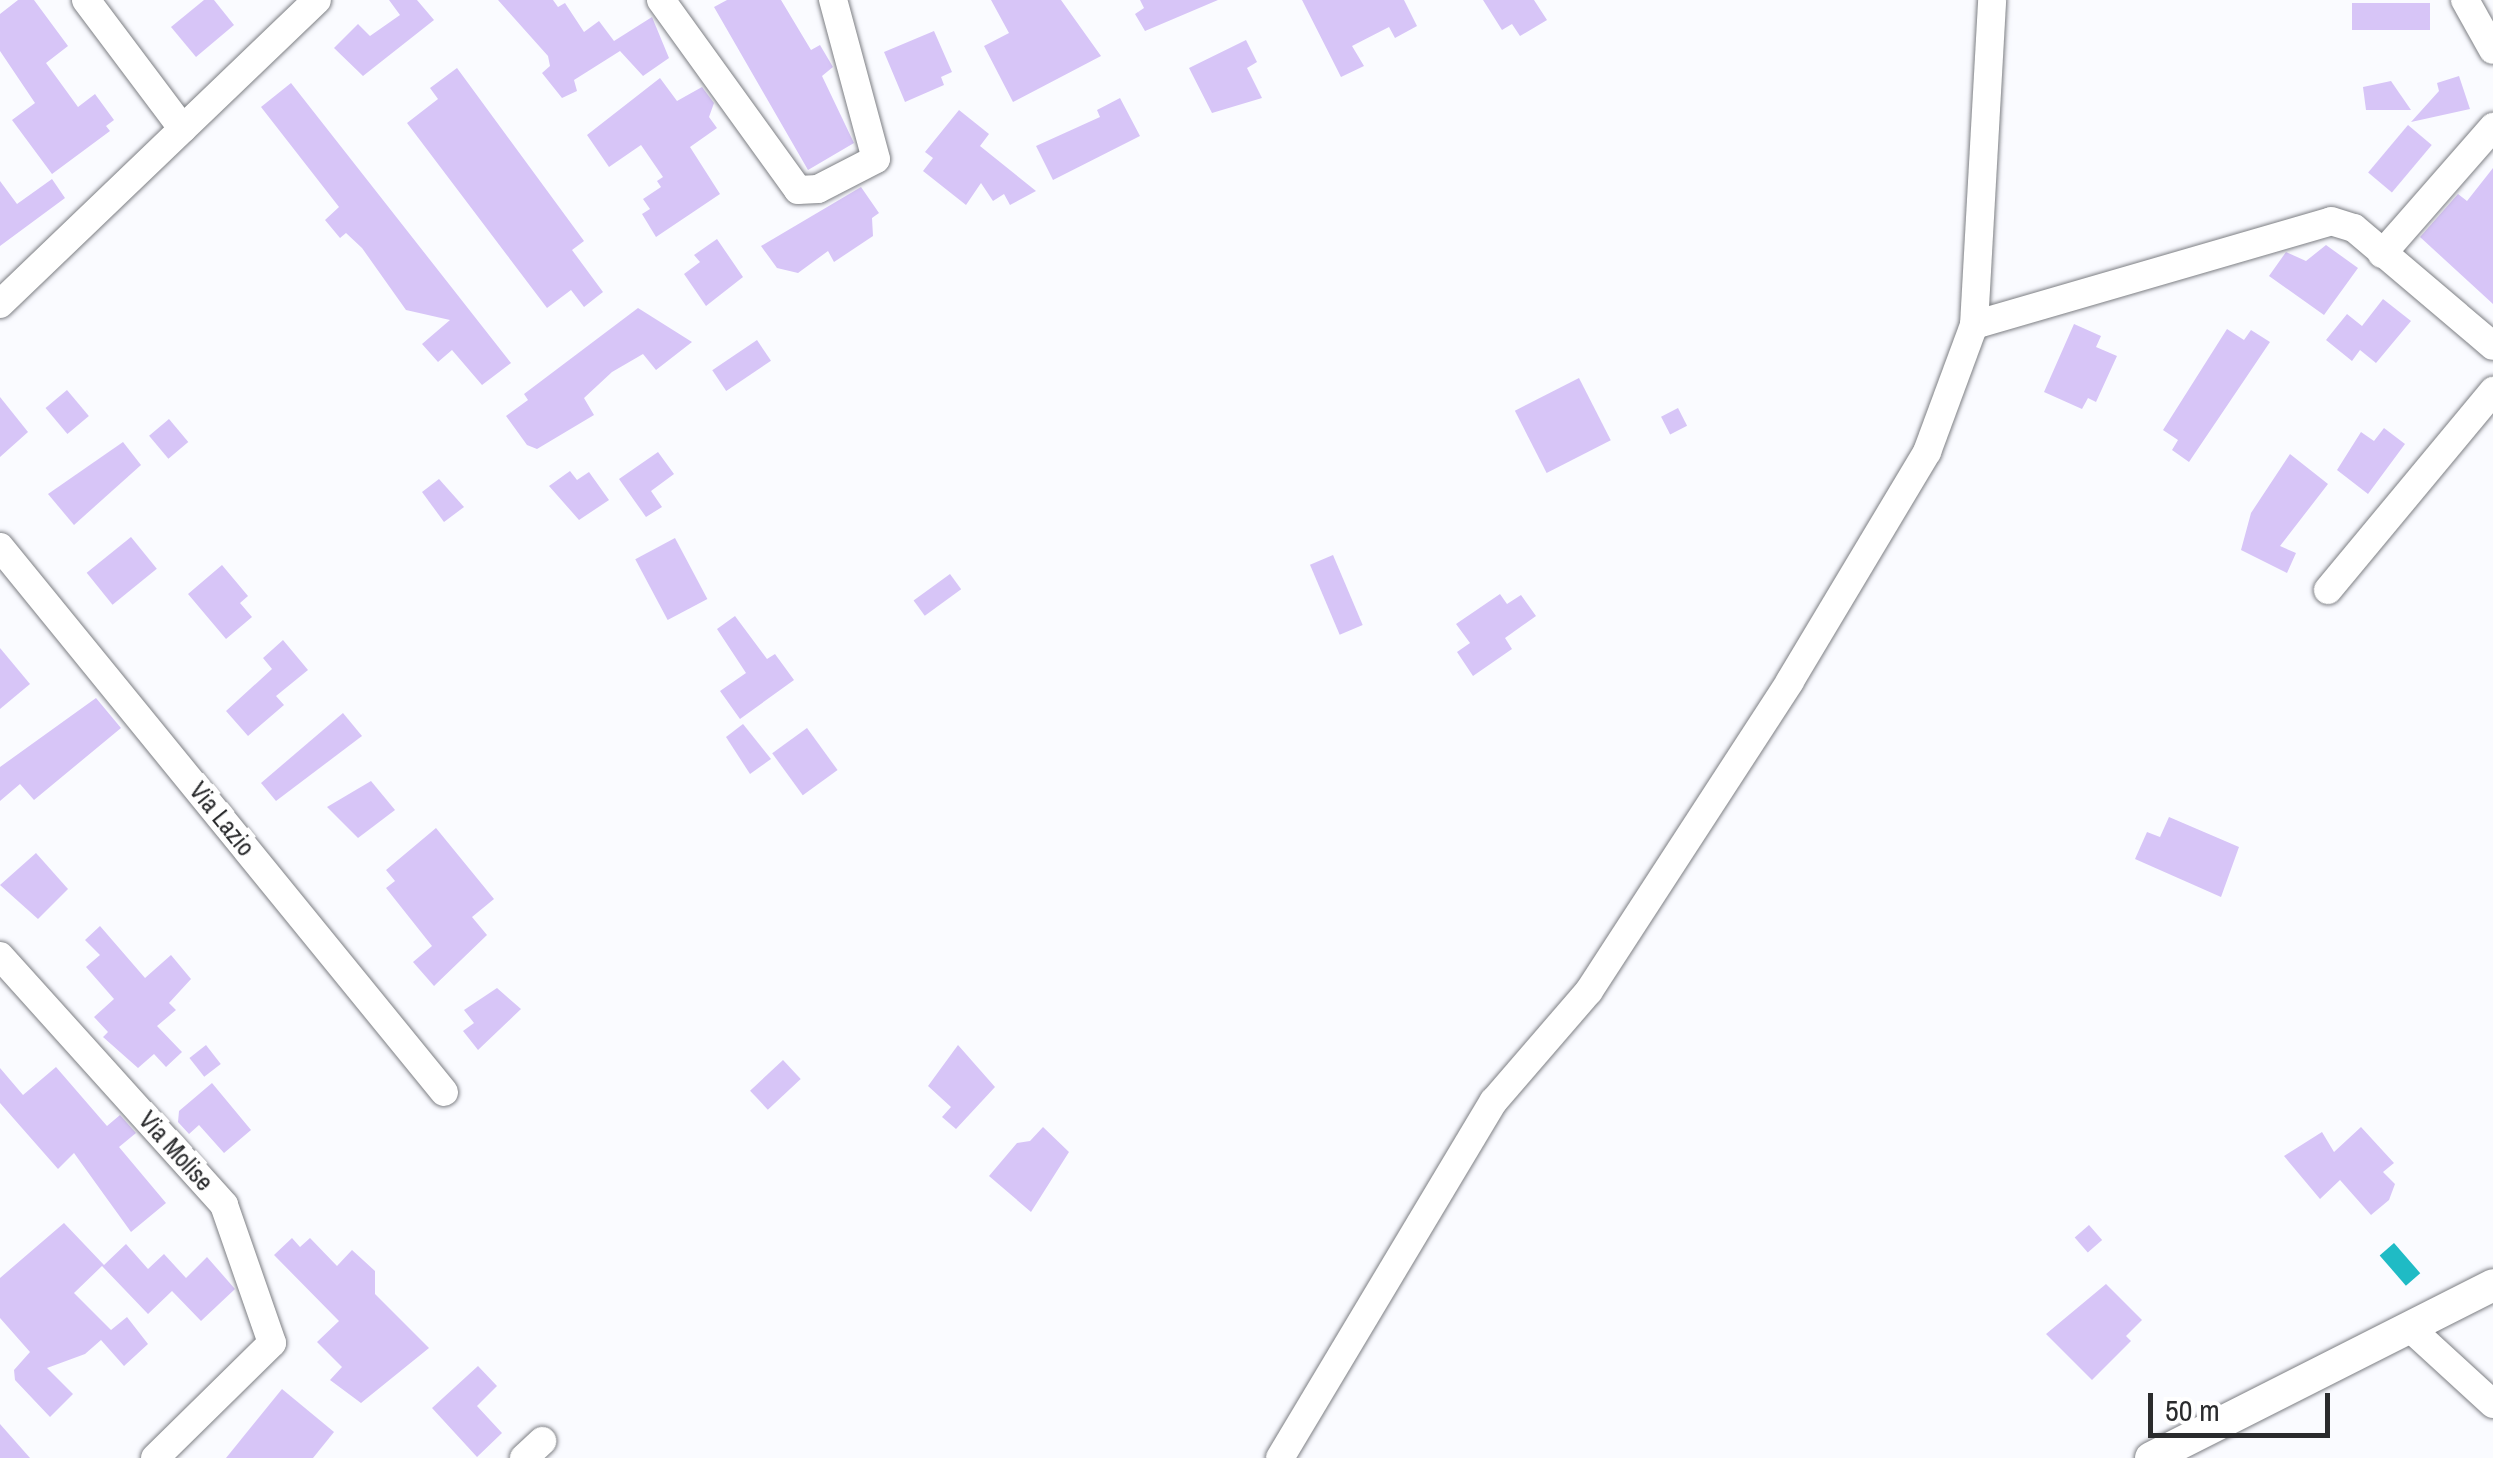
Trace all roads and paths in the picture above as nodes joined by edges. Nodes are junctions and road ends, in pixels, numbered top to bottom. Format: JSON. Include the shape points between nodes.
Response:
{"nodes":[{"id":1,"x":86,"y":0,"type":"edge"},
{"id":2,"x":317,"y":0,"type":"edge"},
{"id":3,"x":661,"y":0,"type":"edge"},
{"id":4,"x":833,"y":0,"type":"edge"},
{"id":5,"x":1992,"y":0,"type":"edge"},
{"id":6,"x":2466,"y":0,"type":"edge"},
{"id":7,"x":2493,"y":50,"type":"edge"},
{"id":8,"x":2493,"y":127,"type":"edge"},
{"id":9,"x":183,"y":128,"type":"junction"},
{"id":10,"x":2382,"y":254,"type":"junction"},
{"id":11,"x":0,"y":305,"type":"edge"},
{"id":12,"x":1974,"y":325,"type":"junction"},
{"id":13,"x":2493,"y":346,"type":"edge"},
{"id":14,"x":2493,"y":391,"type":"edge"},
{"id":15,"x":0,"y":547,"type":"edge"},
{"id":16,"x":2328,"y":590,"type":"dead end"},
{"id":17,"x":0,"y":956,"type":"edge"},
{"id":18,"x":444,"y":1092,"type":"dead end"},
{"id":19,"x":2493,"y":1285,"type":"edge"},
{"id":20,"x":2409,"y":1327,"type":"junction"},
{"id":21,"x":2493,"y":1404,"type":"edge"},
{"id":22,"x":155,"y":1458,"type":"edge"},
{"id":23,"x":1280,"y":1458,"type":"edge"},
{"id":24,"x":2151,"y":1458,"type":"edge"}],
"edges":[{"from":1,"to":9,"type":"street"},
{"from":2,"to":9,"type":"street"},
{"from":3,"to":4,"type":"street","via":[[798,190],[834,182],[876,158]]},
{"from":5,"to":12,"type":"street"},
{"from":6,"to":7,"type":"street"},
{"from":8,"to":10,"type":"street"},
{"from":9,"to":11,"type":"street"},
{"from":10,"to":12,"type":"street","via":[[2354,228],[2331,221]]},
{"from":10,"to":13,"type":"street"},
{"from":12,"to":23,"type":"street","via":[[1928,452],[1800,665],[1589,991],[1494,1101]]},
{"from":14,"to":16,"type":"street"},
{"from":15,"to":18,"type":"street","name":"Via Lazio"},
{"from":17,"to":22,"type":"street","name":"Via Molise","via":[[224,1205],[272,1343]]},
{"from":19,"to":20,"type":"street"},
{"from":20,"to":21,"type":"street"},
{"from":20,"to":24,"type":"street"}]}
